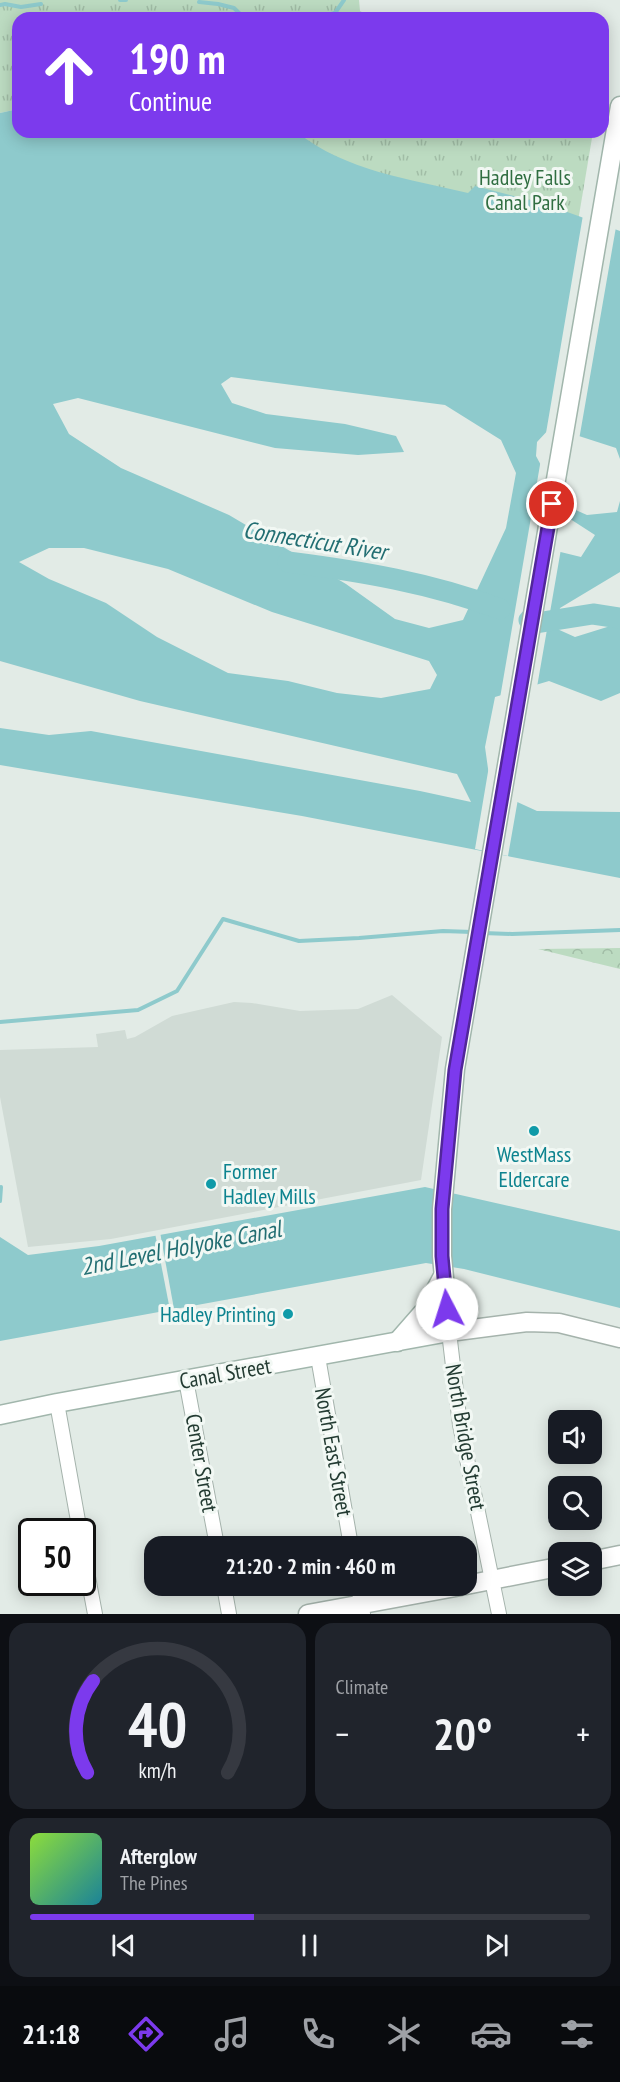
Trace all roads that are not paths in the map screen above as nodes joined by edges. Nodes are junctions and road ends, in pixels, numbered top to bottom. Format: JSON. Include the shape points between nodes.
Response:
{"nodes":[{"id":1,"x":620,"y":106,"type":"edge"},
{"id":2,"x":444,"y":1273,"type":"junction"},
{"id":3,"x":449,"y":1332,"type":"junction"},
{"id":4,"x":620,"y":1338,"type":"edge"},
{"id":5,"x":397,"y":1342,"type":"junction"},
{"id":6,"x":318,"y":1357,"type":"junction"},
{"id":7,"x":186,"y":1380,"type":"junction"},
{"id":8,"x":57,"y":1403,"type":"junction"},
{"id":9,"x":0,"y":1415,"type":"edge"},
{"id":10,"x":78,"y":1518,"type":"edge"},
{"id":11,"x":215,"y":1536,"type":"edge"},
{"id":12,"x":349,"y":1536,"type":"edge"},
{"id":13,"x":620,"y":1555,"type":"edge"},
{"id":14,"x":602,"y":1559,"type":"edge"},
{"id":15,"x":548,"y":1569,"type":"edge"},
{"id":16,"x":492,"y":1580,"type":"junction"},
{"id":17,"x":477,"y":1582,"type":"edge"},
{"id":18,"x":92,"y":1596,"type":"edge"},
{"id":19,"x":226,"y":1596,"type":"edge"},
{"id":20,"x":418,"y":1596,"type":"edge"},
{"id":21,"x":363,"y":1609,"type":"edge"},
{"id":22,"x":95,"y":1614,"type":"edge"},
{"id":23,"x":229,"y":1614,"type":"edge"},
{"id":24,"x":308,"y":1614,"type":"edge"},
{"id":25,"x":499,"y":1614,"type":"edge"}],
"edges":[{"from":1,"to":2,"type":"main road","name":"North Bridge Street","via":[[455,1070],[442,1209]]},
{"from":2,"to":3,"type":"main road","name":"North Bridge Street"},
{"from":2,"to":5,"type":"main road","via":[[425,1310]]},
{"from":3,"to":4,"type":"main road","name":"Canal Street","via":[[527,1322],[559,1323]]},
{"from":3,"to":5,"type":"main road","name":"Canal Street"},
{"from":3,"to":16,"type":"street","name":"North Bridge Street","via":[[460,1425]]},
{"from":5,"to":6,"type":"main road","name":"Canal Street"},
{"from":6,"to":7,"type":"main road","name":"Canal Street"},
{"from":6,"to":12,"type":"street","name":"North East Street"},
{"from":7,"to":8,"type":"main road","name":"Canal Street"},
{"from":7,"to":11,"type":"street","name":"Center Street"},
{"from":8,"to":9,"type":"main road","name":"Canal Street"},
{"from":8,"to":10,"type":"street"},
{"from":13,"to":14,"type":"main road"},
{"from":15,"to":16,"type":"main road"},
{"from":16,"to":17,"type":"main road"},
{"from":16,"to":25,"type":"street","name":"North Bridge Street"},
{"from":18,"to":22,"type":"street"},
{"from":19,"to":23,"type":"street"},
{"from":20,"to":21,"type":"main road"},
{"from":21,"to":24,"type":"main road"}]}
